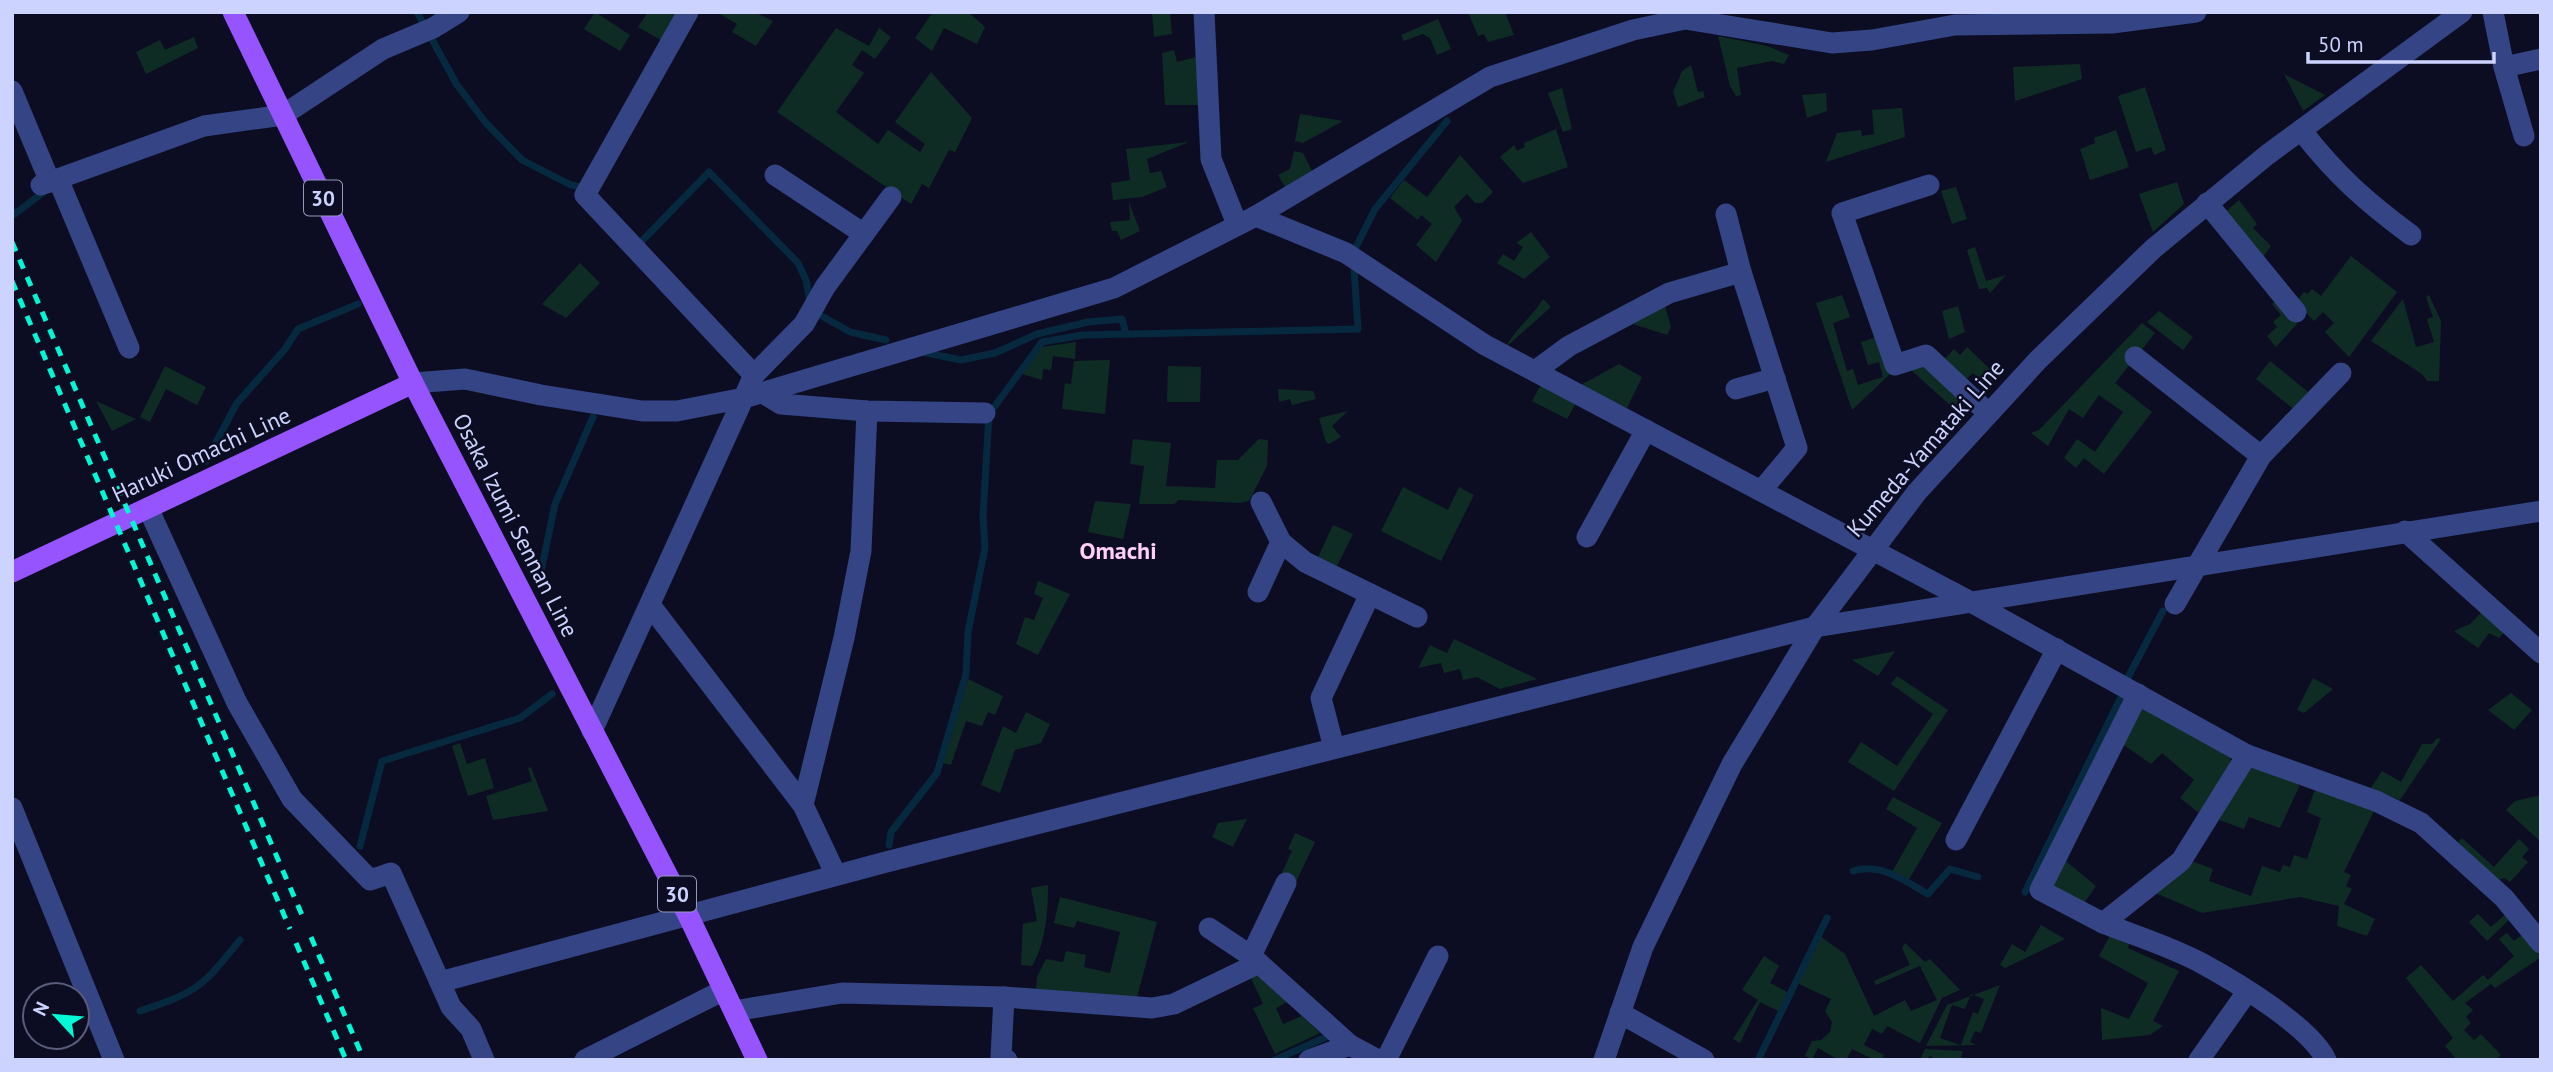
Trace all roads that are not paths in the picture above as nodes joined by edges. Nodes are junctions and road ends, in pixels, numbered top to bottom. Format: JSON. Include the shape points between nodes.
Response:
{"nodes":[{"id":1,"x":233,"y":12,"type":"edge"},
{"id":2,"x":459,"y":12,"type":"edge"},
{"id":3,"x":688,"y":12,"type":"edge"},
{"id":4,"x":1204,"y":12,"type":"edge"},
{"id":5,"x":2196,"y":12,"type":"edge"},
{"id":6,"x":2462,"y":12,"type":"edge"},
{"id":7,"x":2493,"y":12,"type":"edge"},
{"id":8,"x":1954,"y":19,"type":"edge"},
{"id":9,"x":2541,"y":59,"type":"edge"},
{"id":10,"x":2504,"y":67,"type":"junction"},
{"id":11,"x":12,"y":91,"type":"edge"},
{"id":12,"x":283,"y":115,"type":"junction"},
{"id":13,"x":2301,"y":130,"type":"junction"},
{"id":14,"x":2524,"y":136,"type":"dead end"},
{"id":15,"x":775,"y":175,"type":"dead end"},
{"id":16,"x":50,"y":182,"type":"junction"},
{"id":17,"x":1929,"y":185,"type":"dead end"},
{"id":18,"x":891,"y":197,"type":"dead end"},
{"id":19,"x":2207,"y":203,"type":"junction"},
{"id":20,"x":1726,"y":214,"type":"dead end"},
{"id":21,"x":1247,"y":220,"type":"junction"},
{"id":22,"x":864,"y":234,"type":"junction"},
{"id":23,"x":2411,"y":235,"type":"dead end"},
{"id":24,"x":1741,"y":272,"type":"junction"},
{"id":25,"x":2296,"y":312,"type":"dead end"},
{"id":26,"x":129,"y":348,"type":"dead end"},
{"id":27,"x":2135,"y":357,"type":"dead end"},
{"id":28,"x":1535,"y":371,"type":"junction"},
{"id":29,"x":2341,"y":373,"type":"dead end"},
{"id":30,"x":1775,"y":378,"type":"junction"},
{"id":31,"x":413,"y":383,"type":"junction"},
{"id":32,"x":754,"y":389,"type":"junction"},
{"id":33,"x":1736,"y":389,"type":"dead end"},
{"id":34,"x":867,"y":411,"type":"junction"},
{"id":35,"x":985,"y":413,"type":"dead end"},
{"id":36,"x":1988,"y":414,"type":"junction"},
{"id":37,"x":1646,"y":430,"type":"junction"},
{"id":38,"x":2261,"y":456,"type":"junction"},
{"id":39,"x":1761,"y":491,"type":"junction"},
{"id":40,"x":1261,"y":502,"type":"dead end"},
{"id":41,"x":148,"y":508,"type":"junction"},
{"id":42,"x":2541,"y":511,"type":"edge"},
{"id":43,"x":2405,"y":531,"type":"junction"},
{"id":44,"x":1587,"y":537,"type":"dead end"},
{"id":45,"x":1281,"y":542,"type":"junction"},
{"id":46,"x":1871,"y":549,"type":"junction"},
{"id":47,"x":2196,"y":565,"type":"junction"},
{"id":48,"x":12,"y":572,"type":"edge"},
{"id":49,"x":1258,"y":592,"type":"dead end"},
{"id":50,"x":1370,"y":594,"type":"junction"},
{"id":51,"x":1969,"y":601,"type":"junction"},
{"id":52,"x":2175,"y":604,"type":"dead end"},
{"id":53,"x":650,"y":605,"type":"junction"},
{"id":54,"x":1417,"y":617,"type":"dead end"},
{"id":55,"x":1815,"y":627,"type":"junction"},
{"id":56,"x":2057,"y":649,"type":"junction"},
{"id":57,"x":2541,"y":653,"type":"edge"},
{"id":58,"x":2138,"y":694,"type":"junction"},
{"id":59,"x":592,"y":731,"type":"junction"},
{"id":60,"x":1334,"y":748,"type":"junction"},
{"id":61,"x":2248,"y":755,"type":"junction"},
{"id":62,"x":803,"y":805,"type":"junction"},
{"id":63,"x":12,"y":808,"type":"edge"},
{"id":64,"x":1956,"y":840,"type":"dead end"},
{"id":65,"x":836,"y":875,"type":"junction"},
{"id":66,"x":1286,"y":883,"type":"dead end"},
{"id":67,"x":688,"y":917,"type":"junction"},
{"id":68,"x":2103,"y":923,"type":"junction"},
{"id":69,"x":1209,"y":928,"type":"dead end"},
{"id":70,"x":2541,"y":943,"type":"edge"},
{"id":71,"x":1438,"y":956,"type":"dead end"},
{"id":72,"x":1255,"y":960,"type":"junction"},
{"id":73,"x":440,"y":982,"type":"junction"},
{"id":74,"x":724,"y":990,"type":"junction"},
{"id":75,"x":2247,"y":992,"type":"junction"},
{"id":76,"x":1004,"y":997,"type":"junction"},
{"id":77,"x":734,"y":1011,"type":"junction"},
{"id":78,"x":1620,"y":1013,"type":"junction"},
{"id":79,"x":1350,"y":1045,"type":"junction"},
{"id":80,"x":114,"y":1060,"type":"edge"},
{"id":81,"x":484,"y":1060,"type":"edge"},
{"id":82,"x":585,"y":1060,"type":"edge"},
{"id":83,"x":757,"y":1060,"type":"edge"},
{"id":84,"x":1007,"y":1060,"type":"edge"},
{"id":85,"x":1309,"y":1060,"type":"edge"},
{"id":86,"x":1378,"y":1060,"type":"edge"},
{"id":87,"x":1386,"y":1060,"type":"edge"},
{"id":88,"x":1604,"y":1060,"type":"edge"},
{"id":89,"x":1704,"y":1060,"type":"edge"},
{"id":90,"x":2199,"y":1060,"type":"edge"},
{"id":91,"x":2326,"y":1060,"type":"edge"}],
"edges":[{"from":1,"to":12,"type":"main road","name":"Osaka Izumi Sennan Line","number":"30"},
{"from":2,"to":12,"type":"street","via":[[433,29],[378,40]]},
{"from":3,"to":32,"type":"street","via":[[585,195]]},
{"from":4,"to":21,"type":"street","via":[[1211,159]]},
{"from":5,"to":8,"type":"street","via":[[2112,23]]},
{"from":6,"to":13,"type":"street","name":"Kumeda-Yamataki Line"},
{"from":7,"to":10,"type":"street"},
{"from":8,"to":21,"type":"street","via":[[1872,40],[1832,43],[1685,19],[1633,30],[1490,78]]},
{"from":9,"to":10,"type":"street"},
{"from":10,"to":14,"type":"street"},
{"from":11,"to":16,"type":"street"},
{"from":12,"to":16,"type":"street","via":[[204,126]]},
{"from":12,"to":31,"type":"main road","name":"Osaka Izumi Sennan Line","number":"30"},
{"from":13,"to":19,"type":"street","name":"Kumeda-Yamataki Line"},
{"from":13,"to":23,"type":"street","via":[[2364,201]]},
{"from":15,"to":22,"type":"street"},
{"from":16,"to":26,"type":"street","via":[[105,317]]},
{"from":17,"to":36,"type":"street","via":[[1842,213],[1895,365],[1926,355]]},
{"from":18,"to":22,"type":"street"},
{"from":19,"to":25,"type":"street"},
{"from":19,"to":36,"type":"street","name":"Kumeda-Yamataki Line","via":[[2082,314]]},
{"from":20,"to":24,"type":"street"},
{"from":21,"to":28,"type":"street","via":[[1351,255],[1485,345]]},
{"from":21,"to":32,"type":"street","via":[[1114,288]]},
{"from":22,"to":32,"type":"street"},
{"from":24,"to":28,"type":"street","via":[[1668,293],[1569,346]]},
{"from":24,"to":30,"type":"street"},
{"from":27,"to":38,"type":"street"},
{"from":28,"to":37,"type":"street"},
{"from":29,"to":38,"type":"street"},
{"from":30,"to":33,"type":"street"},
{"from":30,"to":39,"type":"street","via":[[1797,447]]},
{"from":31,"to":32,"type":"street","via":[[465,379],[642,411],[677,411]]},
{"from":31,"to":41,"type":"main road","name":"Haruki Omachi Line"},
{"from":31,"to":59,"type":"main road","name":"Osaka Izumi Sennan Line","number":"30"},
{"from":32,"to":34,"type":"street","via":[[781,404]]},
{"from":32,"to":53,"type":"street"},
{"from":34,"to":35,"type":"street"},
{"from":34,"to":62,"type":"street","via":[[861,551]]},
{"from":36,"to":46,"type":"street","name":"Kumeda-Yamataki Line"},
{"from":37,"to":39,"type":"street"},
{"from":37,"to":44,"type":"street"},
{"from":38,"to":47,"type":"street"},
{"from":39,"to":46,"type":"street"},
{"from":40,"to":45,"type":"street"},
{"from":41,"to":48,"type":"main road","name":"Haruki Omachi Line"},
{"from":41,"to":73,"type":"street","via":[[237,703],[292,799],[370,880],[391,873]]},
{"from":42,"to":43,"type":"street"},
{"from":43,"to":47,"type":"street"},
{"from":43,"to":57,"type":"street"},
{"from":45,"to":49,"type":"street"},
{"from":45,"to":50,"type":"street","via":[[1305,562]]},
{"from":46,"to":51,"type":"street"},
{"from":46,"to":55,"type":"street","name":"Kumeda-Yamataki Line"},
{"from":47,"to":51,"type":"street"},
{"from":47,"to":52,"type":"street"},
{"from":50,"to":54,"type":"street"},
{"from":50,"to":60,"type":"street","via":[[1317,684]]},
{"from":51,"to":55,"type":"street"},
{"from":51,"to":56,"type":"street"},
{"from":53,"to":59,"type":"street"},
{"from":53,"to":62,"type":"street"},
{"from":55,"to":60,"type":"street"},
{"from":55,"to":78,"type":"street","name":"Kumeda-Yamataki Line","via":[[1732,764],[1643,947]]},
{"from":56,"to":58,"type":"street"},
{"from":56,"to":64,"type":"street","via":[[1982,768]]},
{"from":58,"to":61,"type":"street"},
{"from":58,"to":68,"type":"street","via":[[2040,890]]},
{"from":59,"to":67,"type":"main road","name":"Osaka Izumi Sennan Line","number":"30"},
{"from":60,"to":65,"type":"street"},
{"from":61,"to":68,"type":"street","via":[[2180,862]]},
{"from":61,"to":70,"type":"street","via":[[2421,823],[2504,898]]},
{"from":62,"to":65,"type":"street"},
{"from":63,"to":80,"type":"street"},
{"from":65,"to":67,"type":"street"},
{"from":66,"to":72,"type":"street"},
{"from":67,"to":73,"type":"street"},
{"from":67,"to":74,"type":"main road","name":"Osaka Izumi Sennan Line","number":"30"},
{"from":68,"to":75,"type":"street","via":[[2203,963]]},
{"from":69,"to":72,"type":"street"},
{"from":71,"to":87,"type":"street"},
{"from":72,"to":76,"type":"street","via":[[1174,1004],[1152,1008]]},
{"from":72,"to":79,"type":"street"},
{"from":73,"to":81,"type":"street","via":[[451,1007],[471,1029]]},
{"from":74,"to":77,"type":"main road","name":"Osaka Izumi Sennan Line","number":"30"},
{"from":74,"to":82,"type":"street"},
{"from":75,"to":90,"type":"street"},
{"from":75,"to":91,"type":"street","via":[[2319,1045]]},
{"from":76,"to":77,"type":"street","via":[[842,993]]},
{"from":76,"to":84,"type":"street","via":[[1001,1056]]},
{"from":77,"to":83,"type":"main road","name":"Osaka Izumi Sennan Line","number":"30"},
{"from":78,"to":88,"type":"street","name":"Kumeda-Yamataki Line"},
{"from":78,"to":89,"type":"street"},
{"from":79,"to":85,"type":"street"},
{"from":79,"to":86,"type":"street"}]}
